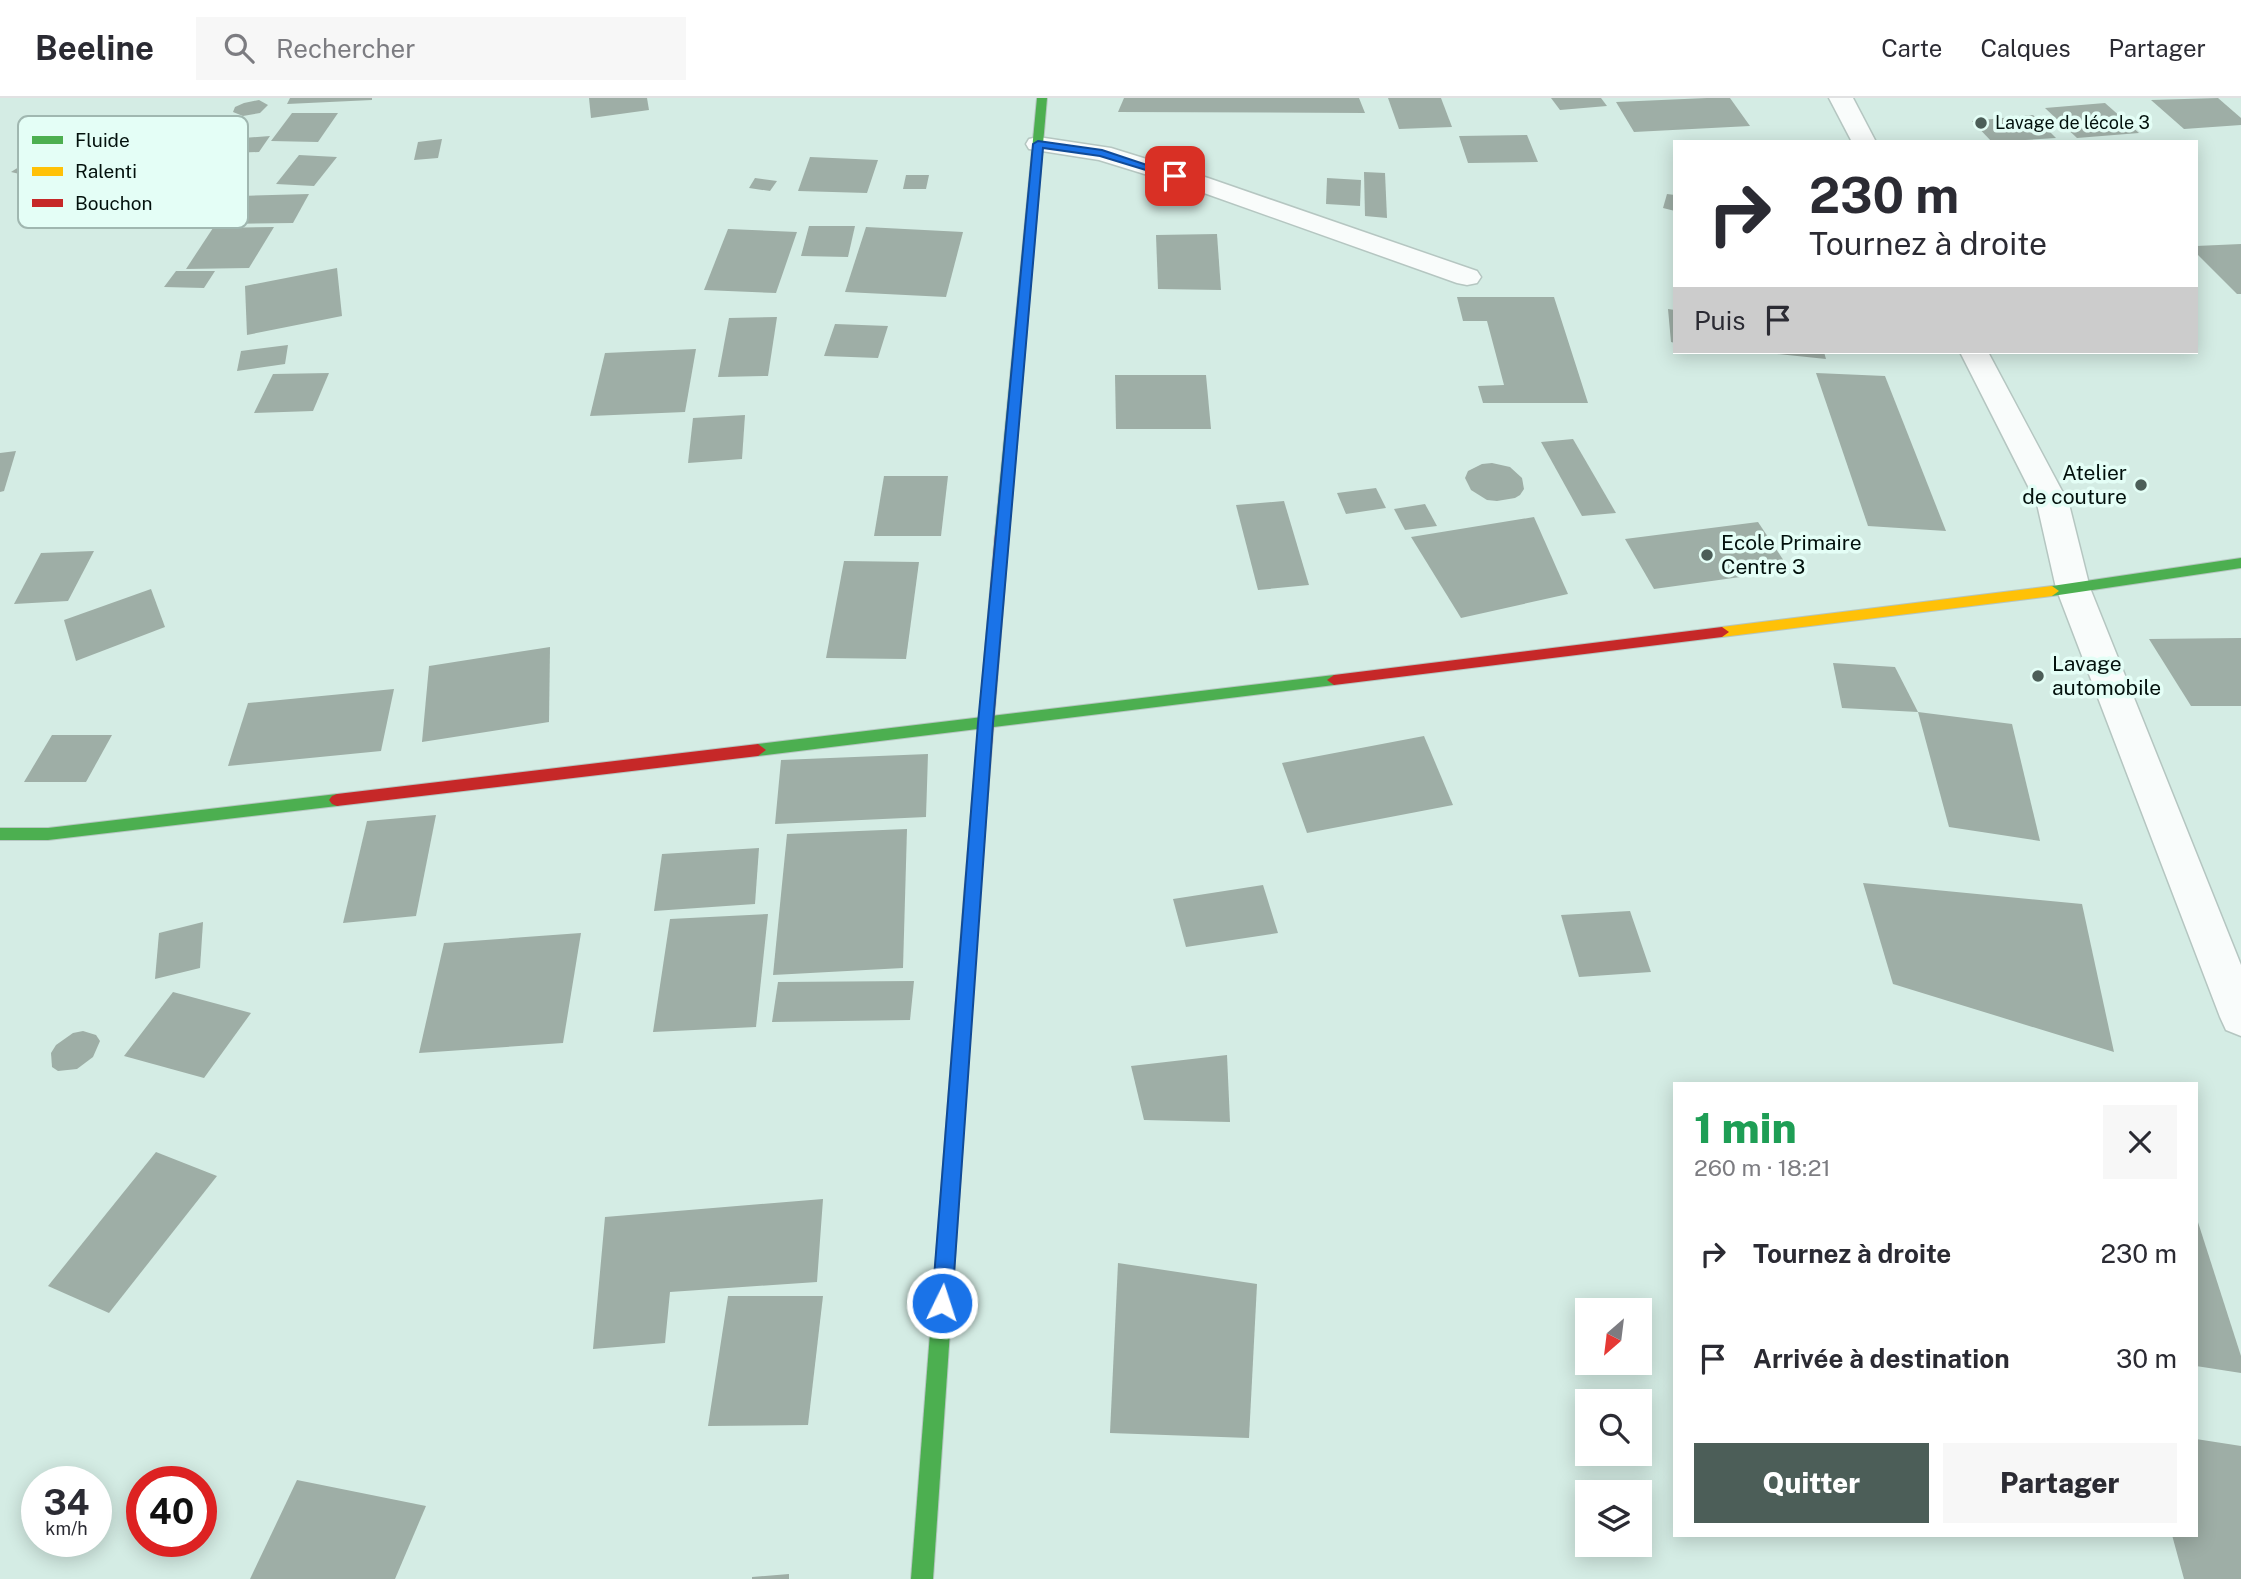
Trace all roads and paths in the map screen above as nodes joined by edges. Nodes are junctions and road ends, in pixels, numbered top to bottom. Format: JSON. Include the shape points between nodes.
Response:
{"nodes":[{"id":1,"x":1042,"y":98,"type":"edge"},
{"id":2,"x":1841,"y":98,"type":"edge"},
{"id":3,"x":1863,"y":140,"type":"edge"},
{"id":4,"x":1038,"y":144,"type":"junction"},
{"id":5,"x":1467,"y":277,"type":"dead end"},
{"id":6,"x":1975,"y":354,"type":"edge"},
{"id":7,"x":2241,"y":563,"type":"edge"},
{"id":8,"x":2073,"y":588,"type":"junction"},
{"id":9,"x":985,"y":723,"type":"junction"},
{"id":10,"x":0,"y":834,"type":"edge"},
{"id":11,"x":2241,"y":1017,"type":"edge"},
{"id":12,"x":922,"y":1579,"type":"edge"}],
"edges":[{"from":1,"to":4,"type":"street"},
{"from":2,"to":3,"type":"street"},
{"from":4,"to":5,"type":"street","via":[[1102,153],[1199,183]]},
{"from":4,"to":9,"type":"street"},
{"from":6,"to":8,"type":"street","via":[[2053,504]]},
{"from":7,"to":8,"type":"street"},
{"from":8,"to":9,"type":"street"},
{"from":8,"to":11,"type":"street"},
{"from":9,"to":10,"type":"street","via":[[48,834]]},
{"from":9,"to":12,"type":"street"}]}
